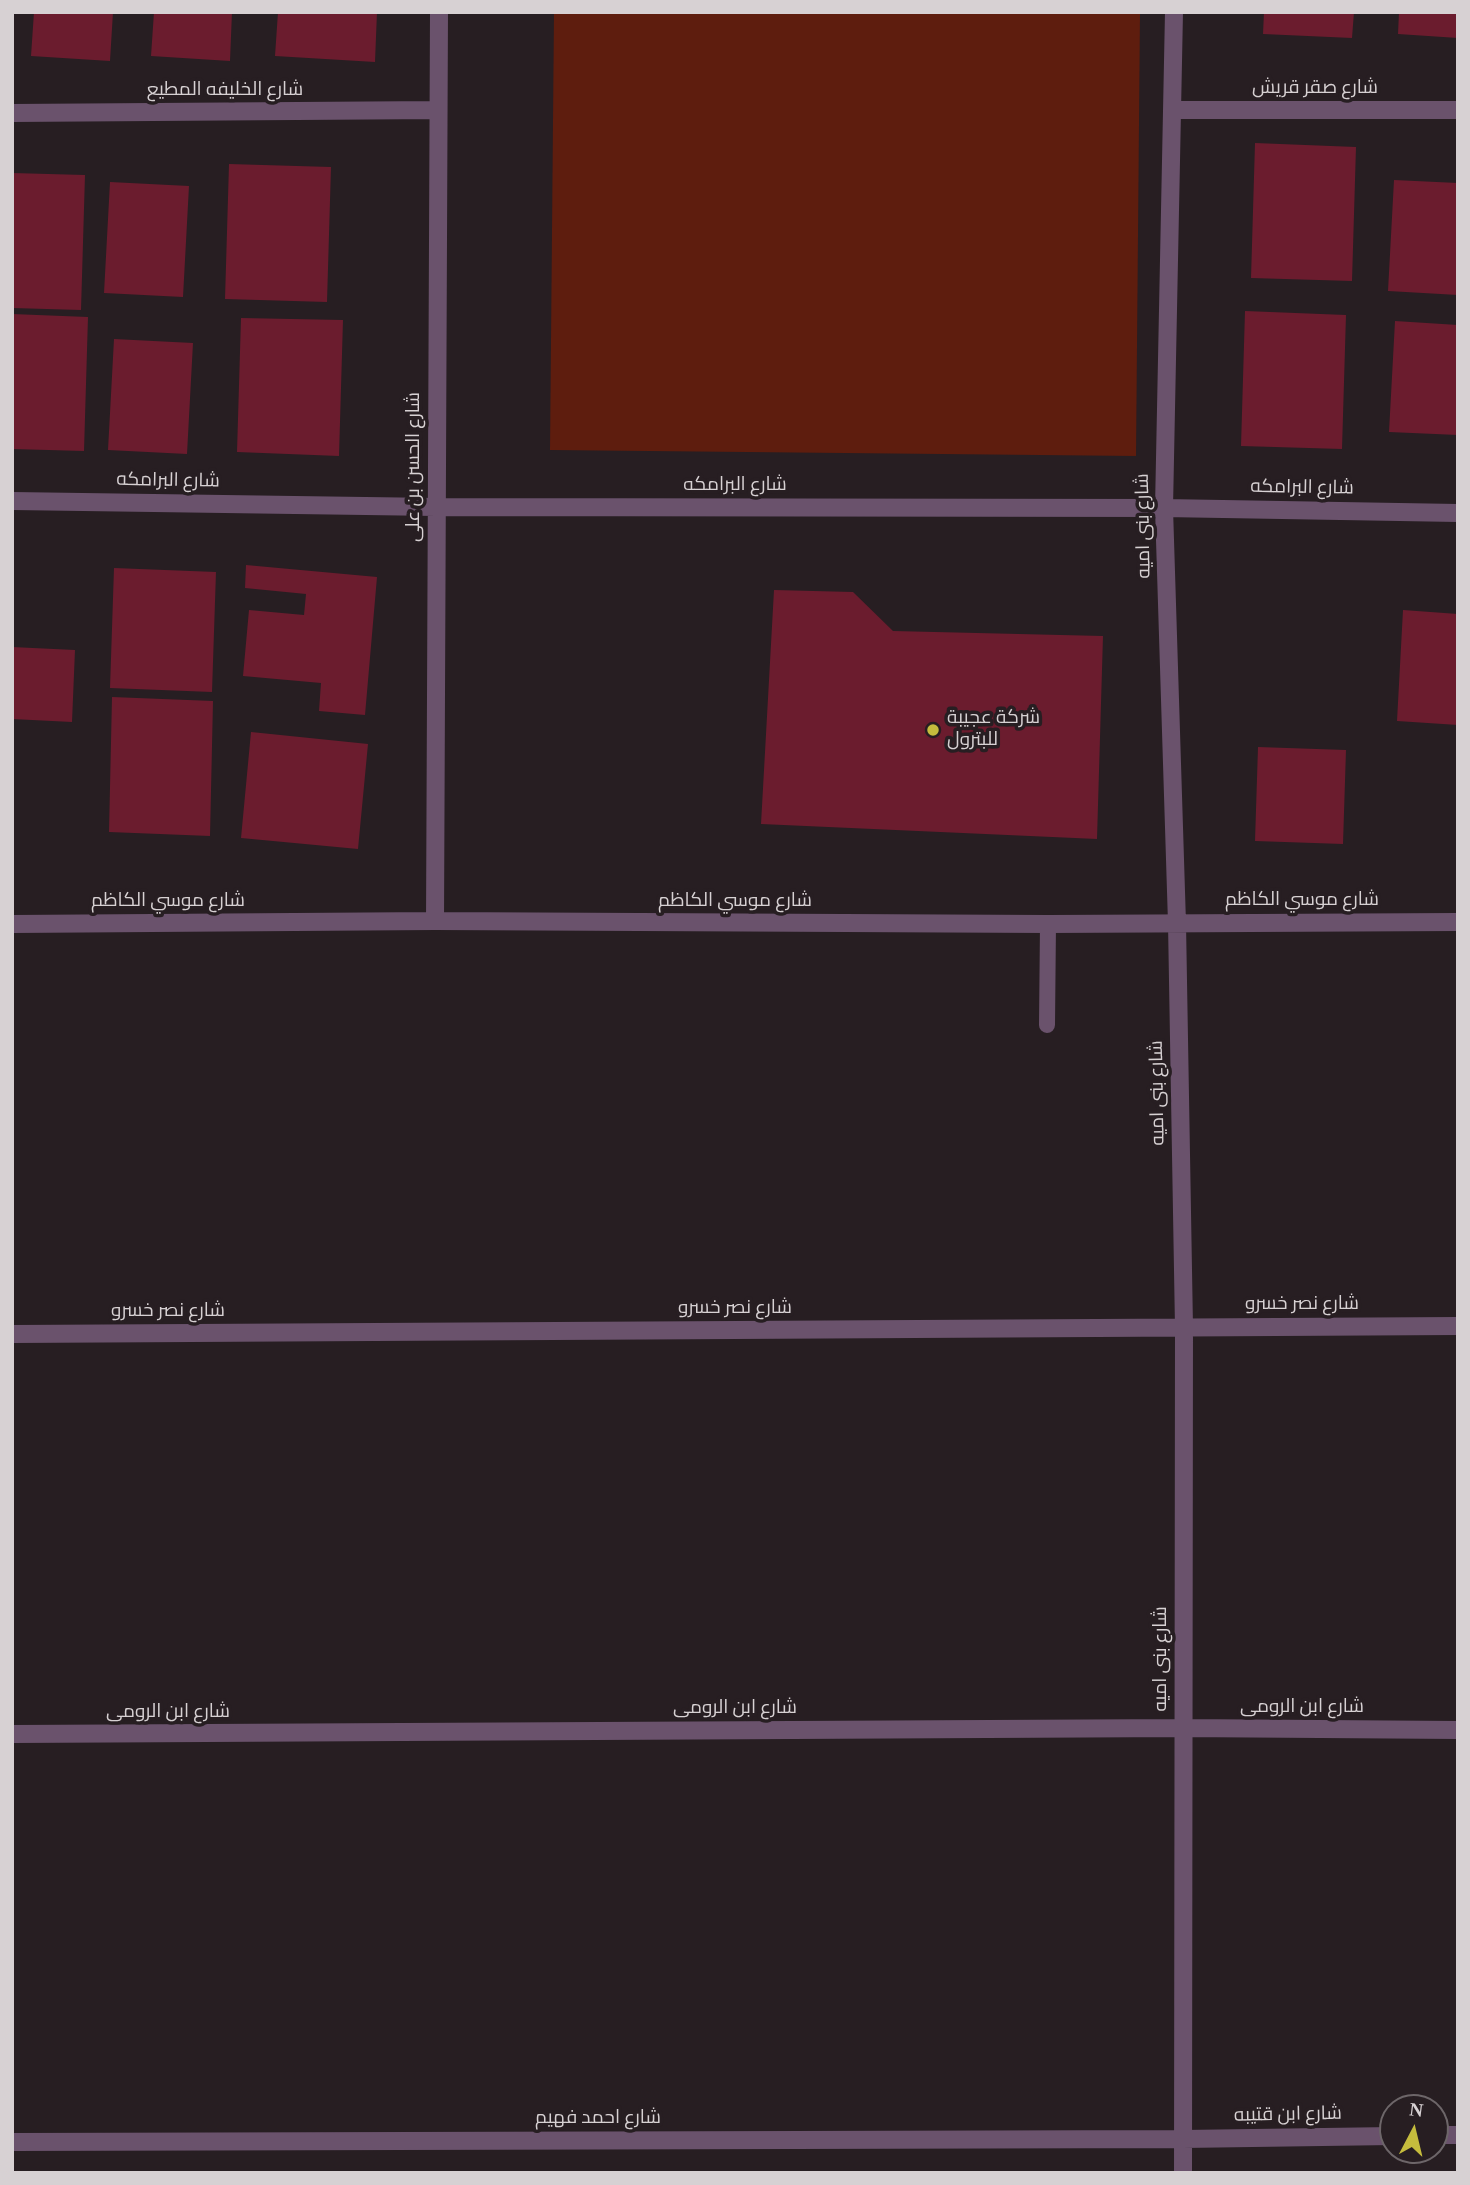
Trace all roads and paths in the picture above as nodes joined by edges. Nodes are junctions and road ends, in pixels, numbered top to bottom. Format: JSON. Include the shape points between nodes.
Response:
{"nodes":[{"id":1,"x":439,"y":12,"type":"edge"},
{"id":2,"x":1174,"y":12,"type":"edge"},
{"id":3,"x":438,"y":110,"type":"junction"},
{"id":4,"x":1172,"y":110,"type":"junction"},
{"id":5,"x":1458,"y":110,"type":"edge"},
{"id":6,"x":12,"y":113,"type":"edge"},
{"id":7,"x":12,"y":502,"type":"edge"},
{"id":8,"x":436,"y":507,"type":"junction"},
{"id":9,"x":1164,"y":508,"type":"junction"},
{"id":10,"x":1458,"y":513,"type":"edge"},
{"id":11,"x":435,"y":922,"type":"junction"},
{"id":12,"x":1458,"y":922,"type":"edge"},
{"id":13,"x":12,"y":923,"type":"edge"},
{"id":14,"x":1177,"y":923,"type":"junction"},
{"id":15,"x":1048,"y":924,"type":"junction"},
{"id":16,"x":1047,"y":1026,"type":"dead end"},
{"id":17,"x":1458,"y":1326,"type":"edge"},
{"id":18,"x":1184,"y":1327,"type":"junction"},
{"id":19,"x":12,"y":1334,"type":"edge"},
{"id":20,"x":1182,"y":1728,"type":"junction"},
{"id":21,"x":1458,"y":1730,"type":"edge"},
{"id":22,"x":12,"y":1734,"type":"edge"},
{"id":23,"x":1379,"y":2136,"type":"edge"},
{"id":24,"x":1183,"y":2139,"type":"junction"},
{"id":25,"x":12,"y":2142,"type":"edge"},
{"id":26,"x":1183,"y":2173,"type":"edge"}],
"edges":[{"from":1,"to":3,"type":"street","name":"شارع الحسن بن على"},
{"from":2,"to":4,"type":"street","name":"شارع بنى اميه"},
{"from":3,"to":6,"type":"street","name":"شارع الخليفه المطيع"},
{"from":3,"to":8,"type":"street","name":"شارع الحسن بن على"},
{"from":4,"to":5,"type":"street","name":"شارع صقر قريش"},
{"from":4,"to":9,"type":"street","name":"شارع بنى اميه"},
{"from":7,"to":8,"type":"street","name":"شارع البرامكه"},
{"from":8,"to":9,"type":"street","name":"شارع البرامكه"},
{"from":8,"to":11,"type":"street","name":"شارع الحسن بن على"},
{"from":9,"to":10,"type":"street","name":"شارع البرامكه"},
{"from":9,"to":14,"type":"street","name":"شارع بنى اميه"},
{"from":11,"to":13,"type":"street","name":"شارع موسي الكاظم"},
{"from":11,"to":15,"type":"street","name":"شارع موسي الكاظم"},
{"from":12,"to":14,"type":"street","name":"شارع موسي الكاظم"},
{"from":14,"to":15,"type":"street","name":"شارع موسي الكاظم"},
{"from":14,"to":18,"type":"street","name":"شارع بنى اميه"},
{"from":15,"to":16,"type":"lane"},
{"from":17,"to":18,"type":"street","name":"شارع نصر خسرو"},
{"from":18,"to":19,"type":"street","name":"شارع نصر خسرو"},
{"from":18,"to":20,"type":"street","name":"شارع بنى اميه"},
{"from":20,"to":21,"type":"street","name":"شارع ابن الرومى"},
{"from":20,"to":22,"type":"street","name":"شارع ابن الرومى"},
{"from":20,"to":24,"type":"street","name":"شارع بنى اميه"},
{"from":23,"to":24,"type":"street","name":"شارع ابن قتيبه"},
{"from":24,"to":25,"type":"street","name":"شارع احمد فهيم"},
{"from":24,"to":26,"type":"street","name":"شارع بنى اميه"}]}
